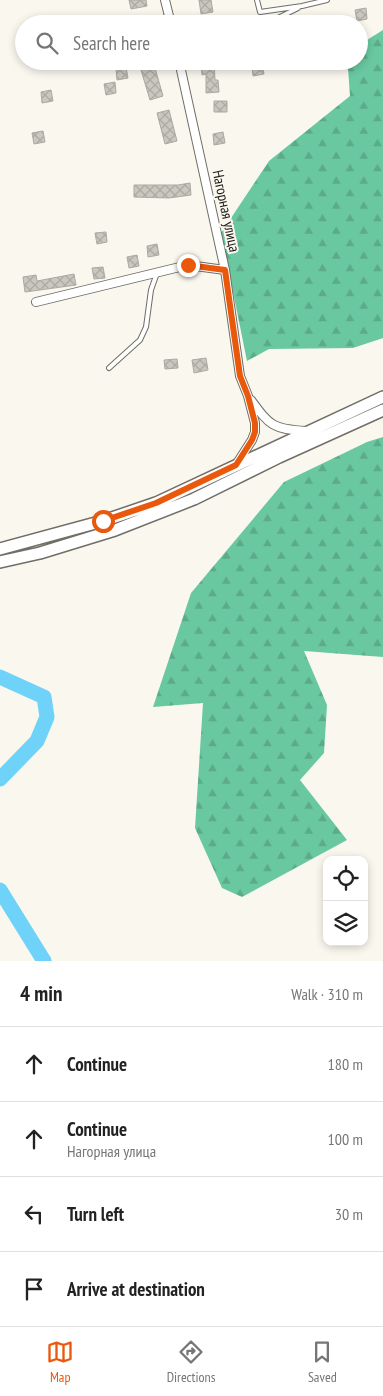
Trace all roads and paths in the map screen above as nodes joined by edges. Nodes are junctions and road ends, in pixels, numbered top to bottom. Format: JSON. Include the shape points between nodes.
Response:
{"nodes":[{"id":1,"x":165,"y":0,"type":"edge"},
{"id":2,"x":257,"y":0,"type":"edge"},
{"id":3,"x":327,"y":0,"type":"edge"},
{"id":4,"x":302,"y":6,"type":"junction"},
{"id":5,"x":169,"y":15,"type":"edge"},
{"id":6,"x":284,"y":15,"type":"edge"},
{"id":7,"x":181,"y":70,"type":"edge"},
{"id":8,"x":225,"y":270,"type":"junction"},
{"id":9,"x":157,"y":273,"type":"junction"},
{"id":10,"x":36,"y":302,"type":"dead end"},
{"id":11,"x":108,"y":368,"type":"dead end"},
{"id":12,"x":248,"y":396,"type":"junction"},
{"id":13,"x":383,"y":397,"type":"edge"},
{"id":14,"x":383,"y":410,"type":"edge"},
{"id":15,"x":310,"y":432,"type":"junction"},
{"id":16,"x":236,"y":465,"type":"junction"},
{"id":17,"x":0,"y":549,"type":"edge"},
{"id":18,"x":0,"y":562,"type":"edge"}],
"edges":[{"from":1,"to":5,"type":"street"},
{"from":2,"to":4,"type":"lane","via":[[260,12]]},
{"from":3,"to":4,"type":"lane"},
{"from":4,"to":6,"type":"lane"},
{"from":7,"to":8,"type":"street","name":"Нагорная улица"},
{"from":8,"to":9,"type":"street","via":[[188,265]]},
{"from":8,"to":12,"type":"street","name":"Нагорная улица","via":[[240,376]]},
{"from":9,"to":10,"type":"street"},
{"from":9,"to":11,"type":"lane","via":[[146,327],[140,340]]},
{"from":12,"to":15,"type":"street","via":[[274,426]]},
{"from":12,"to":16,"type":"street","via":[[255,432]]},
{"from":13,"to":15,"type":"main road"},
{"from":14,"to":18,"type":"main road","via":[[194,499],[115,530]]},
{"from":15,"to":16,"type":"main road"},
{"from":16,"to":17,"type":"main road","via":[[156,503]]}]}
